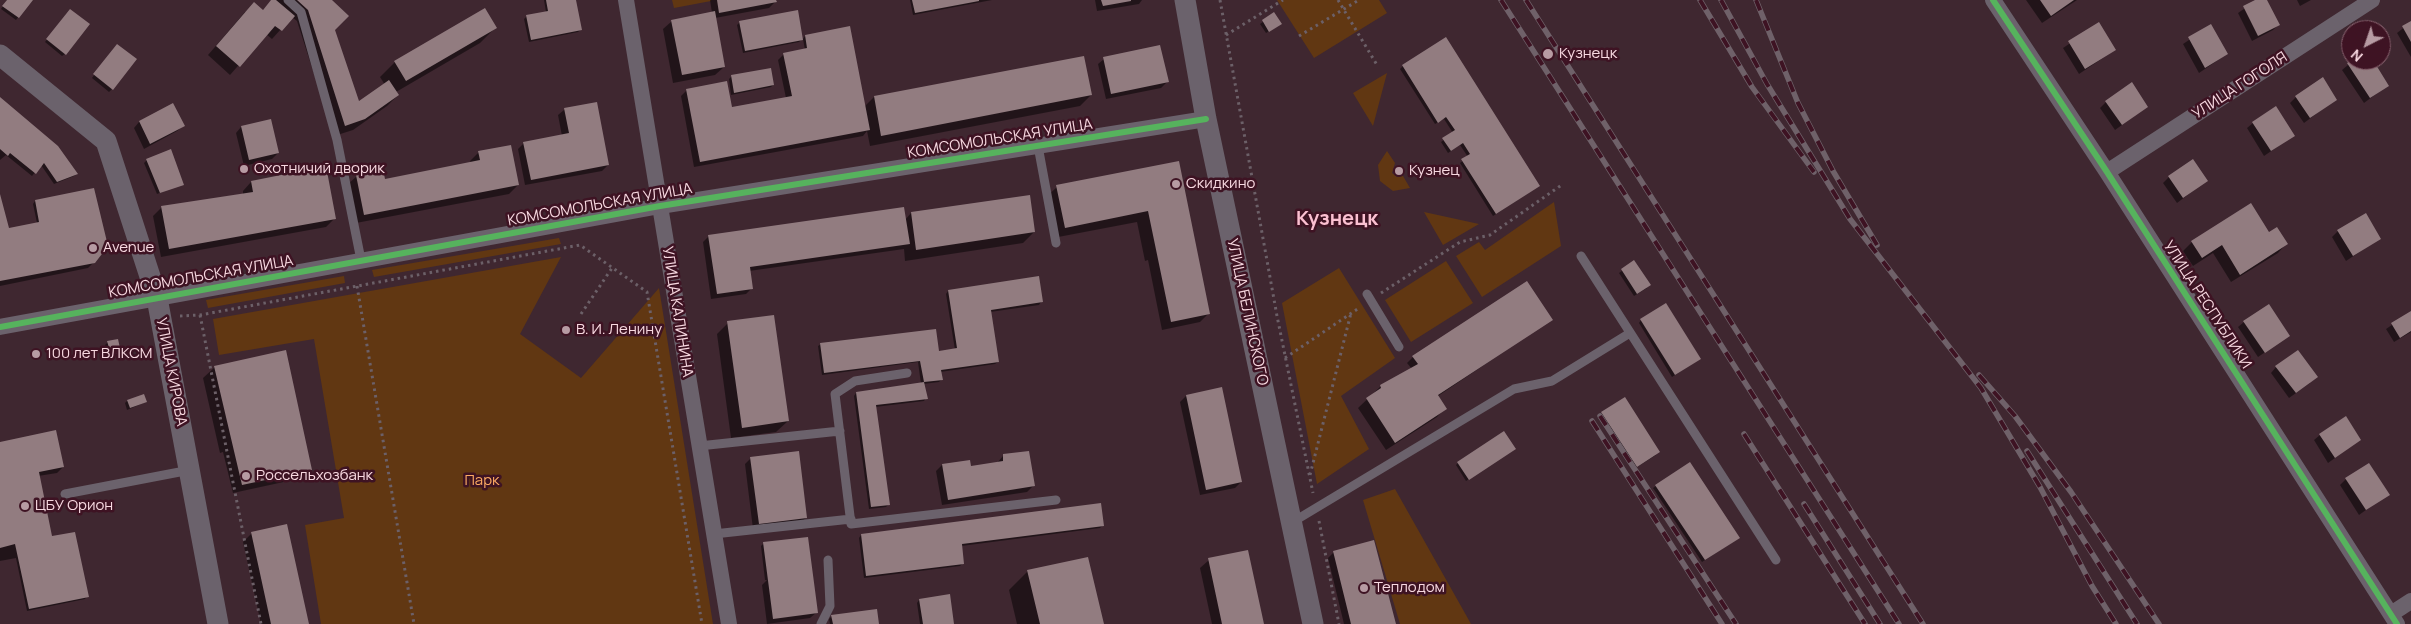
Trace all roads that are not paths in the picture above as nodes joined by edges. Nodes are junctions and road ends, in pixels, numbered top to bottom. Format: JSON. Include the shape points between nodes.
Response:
{"nodes":[{"id":1,"x":288,"y":0,"type":"edge"},
{"id":2,"x":626,"y":0,"type":"edge"},
{"id":3,"x":1185,"y":0,"type":"edge"},
{"id":4,"x":1993,"y":0,"type":"edge"},
{"id":5,"x":2372,"y":0,"type":"edge"},
{"id":6,"x":0,"y":55,"type":"edge"},
{"id":7,"x":1206,"y":119,"type":"junction"},
{"id":8,"x":1038,"y":146,"type":"junction"},
{"id":9,"x":2107,"y":172,"type":"junction"},
{"id":10,"x":660,"y":206,"type":"junction"},
{"id":11,"x":1056,"y":243,"type":"dead end"},
{"id":12,"x":1581,"y":256,"type":"dead end"},
{"id":13,"x":361,"y":260,"type":"junction"},
{"id":14,"x":1369,"y":297,"type":"road end"},
{"id":15,"x":157,"y":298,"type":"junction"},
{"id":16,"x":0,"y":327,"type":"edge"},
{"id":17,"x":1630,"y":333,"type":"junction"},
{"id":18,"x":1400,"y":347,"type":"dead end"},
{"id":19,"x":907,"y":373,"type":"dead end"},
{"id":20,"x":840,"y":431,"type":"junction"},
{"id":21,"x":699,"y":446,"type":"junction"},
{"id":22,"x":190,"y":470,"type":"junction"},
{"id":23,"x":65,"y":494,"type":"dead end"},
{"id":24,"x":1056,"y":500,"type":"dead end"},
{"id":25,"x":851,"y":519,"type":"junction"},
{"id":26,"x":1291,"y":523,"type":"junction"},
{"id":27,"x":714,"y":534,"type":"junction"},
{"id":28,"x":828,"y":560,"type":"dead end"},
{"id":29,"x":1776,"y":560,"type":"dead end"},
{"id":30,"x":2411,"y":601,"type":"edge"},
{"id":31,"x":2394,"y":619,"type":"edge"},
{"id":32,"x":218,"y":624,"type":"edge"},
{"id":33,"x":729,"y":624,"type":"edge"},
{"id":34,"x":821,"y":624,"type":"edge"},
{"id":35,"x":1312,"y":624,"type":"edge"}],
"edges":[{"from":1,"to":13,"type":"lane","via":[[301,12],[337,140]]},
{"from":2,"to":10,"type":"street","name":"УЛИЦА КАЛИНИНА"},
{"from":3,"to":7,"type":"street","name":"УЛИЦА БЕЛИНСКОГО"},
{"from":4,"to":9,"type":"street","name":"УЛИЦА РЕСПУБЛИКИ"},
{"from":5,"to":9,"type":"street","name":"УЛИЦА ГОГОЛЯ"},
{"from":6,"to":15,"type":"street","name":"УЛИЦА КИРОВА","via":[[106,141]]},
{"from":7,"to":8,"type":"street","name":"КОМСОМОЛЬСКАЯ УЛИЦА"},
{"from":7,"to":26,"type":"street","name":"УЛИЦА БЕЛИНСКОГО"},
{"from":8,"to":10,"type":"street","name":"КОМСОМОЛЬСКАЯ УЛИЦА"},
{"from":8,"to":11,"type":"lane"},
{"from":9,"to":31,"type":"street","name":"УЛИЦА РЕСПУБЛИКИ"},
{"from":10,"to":13,"type":"street","name":"КОМСОМОЛЬСКАЯ УЛИЦА"},
{"from":10,"to":21,"type":"street","name":"УЛИЦА КАЛИНИНА"},
{"from":12,"to":17,"type":"lane"},
{"from":13,"to":15,"type":"street","name":"КОМСОМОЛЬСКАЯ УЛИЦА"},
{"from":14,"to":18,"type":"lane"},
{"from":15,"to":16,"type":"street","name":"КОМСОМОЛЬСКАЯ УЛИЦА"},
{"from":15,"to":22,"type":"street","name":"УЛИЦА КИРОВА"},
{"from":17,"to":26,"type":"lane","via":[[1552,381],[1514,389]]},
{"from":17,"to":29,"type":"lane"},
{"from":19,"to":20,"type":"lane","via":[[855,380],[835,394]]},
{"from":20,"to":21,"type":"lane"},
{"from":20,"to":25,"type":"lane"},
{"from":21,"to":27,"type":"street","name":"УЛИЦА КАЛИНИНА"},
{"from":22,"to":23,"type":"lane"},
{"from":22,"to":32,"type":"street","name":"УЛИЦА КИРОВА"},
{"from":24,"to":25,"type":"lane","via":[[851,524]]},
{"from":25,"to":27,"type":"lane"},
{"from":26,"to":35,"type":"street","name":"УЛИЦА БЕЛИНСКОГО"},
{"from":27,"to":33,"type":"street","name":"УЛИЦА КАЛИНИНА"},
{"from":28,"to":34,"type":"lane","via":[[830,606]]},
{"from":30,"to":31,"type":"street"}]}
